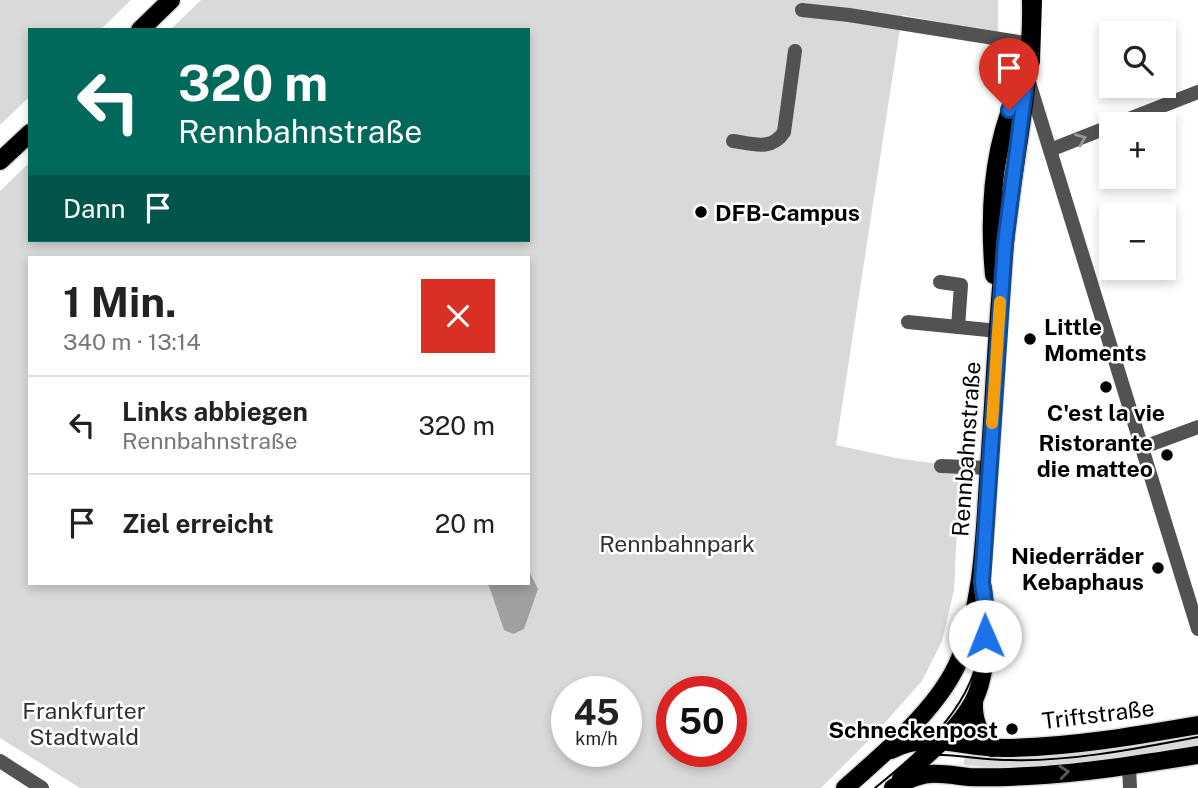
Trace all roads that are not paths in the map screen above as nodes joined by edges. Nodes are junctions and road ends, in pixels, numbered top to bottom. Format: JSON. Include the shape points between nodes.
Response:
{"nodes":[{"id":1,"x":171,"y":0,"type":"edge"},
{"id":2,"x":1031,"y":7,"type":"edge"},
{"id":3,"x":802,"y":10,"type":"dead end"},
{"id":4,"x":142,"y":28,"type":"edge"},
{"id":5,"x":1031,"y":44,"type":"junction"},
{"id":6,"x":795,"y":51,"type":"dead end"},
{"id":7,"x":1024,"y":79,"type":"junction"},
{"id":8,"x":1198,"y":92,"type":"edge"},
{"id":9,"x":1147,"y":112,"type":"edge"},
{"id":10,"x":1099,"y":131,"type":"edge"},
{"id":11,"x":28,"y":135,"type":"edge"},
{"id":12,"x":733,"y":141,"type":"dead end"},
{"id":13,"x":1050,"y":150,"type":"junction"},
{"id":14,"x":0,"y":161,"type":"edge"},
{"id":15,"x":992,"y":256,"type":"junction"},
{"id":16,"x":940,"y":282,"type":"dead end"},
{"id":17,"x":908,"y":322,"type":"dead end"},
{"id":18,"x":999,"y":326,"type":"junction"},
{"id":19,"x":958,"y":327,"type":"junction"},
{"id":20,"x":1198,"y":427,"type":"edge"},
{"id":21,"x":1141,"y":448,"type":"junction"},
{"id":22,"x":941,"y":466,"type":"dead end"},
{"id":23,"x":989,"y":468,"type":"junction"},
{"id":24,"x":982,"y":582,"type":"junction"},
{"id":25,"x":1193,"y":591,"type":"edge"},
{"id":26,"x":1198,"y":629,"type":"edge"},
{"id":27,"x":974,"y":701,"type":"junction"},
{"id":28,"x":928,"y":708,"type":"junction"},
{"id":29,"x":1198,"y":725,"type":"edge"},
{"id":30,"x":943,"y":740,"type":"junction"},
{"id":31,"x":923,"y":748,"type":"junction"},
{"id":32,"x":992,"y":748,"type":"junction"},
{"id":33,"x":882,"y":755,"type":"junction"},
{"id":34,"x":1198,"y":755,"type":"edge"},
{"id":35,"x":0,"y":761,"type":"edge"},
{"id":36,"x":1129,"y":766,"type":"junction"},
{"id":37,"x":949,"y":773,"type":"junction"},
{"id":38,"x":974,"y":782,"type":"edge"},
{"id":39,"x":42,"y":788,"type":"edge"},
{"id":40,"x":845,"y":788,"type":"edge"},
{"id":41,"x":893,"y":788,"type":"edge"},
{"id":42,"x":1130,"y":788,"type":"edge"}],
"edges":[{"from":1,"to":4,"type":"main road"},
{"from":2,"to":5,"type":"main road","name":"Rennbahnstraße"},
{"from":3,"to":5,"type":"street"},
{"from":5,"to":7,"type":"main road","name":"Rennbahnstraße"},
{"from":6,"to":12,"type":"street","via":[[784,132],[779,140],[772,145]]},
{"from":7,"to":13,"type":"street"},
{"from":7,"to":15,"type":"street","via":[[1000,242]]},
{"from":7,"to":15,"type":"main road","name":"Rennbahnstraße","via":[[1006,116],[985,227]]},
{"from":7,"to":18,"type":"main road","name":"Rennbahnstraße"},
{"from":8,"to":9,"type":"street"},
{"from":13,"to":10,"type":"street","one_way":true},
{"from":11,"to":14,"type":"main road"},
{"from":13,"to":21,"type":"street"},
{"from":15,"to":18,"type":"main road","name":"Rennbahnstraße"},
{"from":16,"to":19,"type":"street","via":[[961,285]]},
{"from":17,"to":19,"type":"street"},
{"from":18,"to":19,"type":"street"},
{"from":18,"to":23,"type":"main road","name":"Rennbahnstraße"},
{"from":20,"to":21,"type":"street"},
{"from":21,"to":25,"type":"street"},
{"from":22,"to":23,"type":"street"},
{"from":23,"to":24,"type":"main road","name":"Rennbahnstraße"},
{"from":24,"to":27,"type":"main road","name":"Rennbahnstraße","via":[[987,617],[982,676]]},
{"from":24,"to":28,"type":"main road","name":"Rennbahnstraße","via":[[960,658]]},
{"from":25,"to":26,"type":"street"},
{"from":27,"to":30,"type":"main road","name":"Rennbahnstraße"},
{"from":27,"to":32,"type":"main road","via":[[978,731]]},
{"from":28,"to":31,"type":"main road","via":[[918,732]]},
{"from":28,"to":33,"type":"main road","name":"Rennbahnstraße"},
{"from":29,"to":32,"type":"main road","name":"Triftstraße","via":[[1102,741]]},
{"from":30,"to":31,"type":"main road","name":"Rennbahnstraße"},
{"from":30,"to":32,"type":"main road","name":"Triftstraße"},
{"from":31,"to":33,"type":"main road","via":[[903,743]]},
{"from":31,"to":37,"type":"main road"},
{"from":31,"to":41,"type":"main road","name":"Rennbahnstraße"},
{"from":33,"to":40,"type":"main road","name":"Rennbahnstraße"},
{"from":34,"to":36,"type":"main road"},
{"from":35,"to":39,"type":"street"},
{"from":38,"to":36,"type":"main road","one_way":true},
{"from":36,"to":42,"type":"street"},
{"from":37,"to":38,"type":"main road"},
{"from":37,"to":41,"type":"main road","via":[[912,776]]}]}
